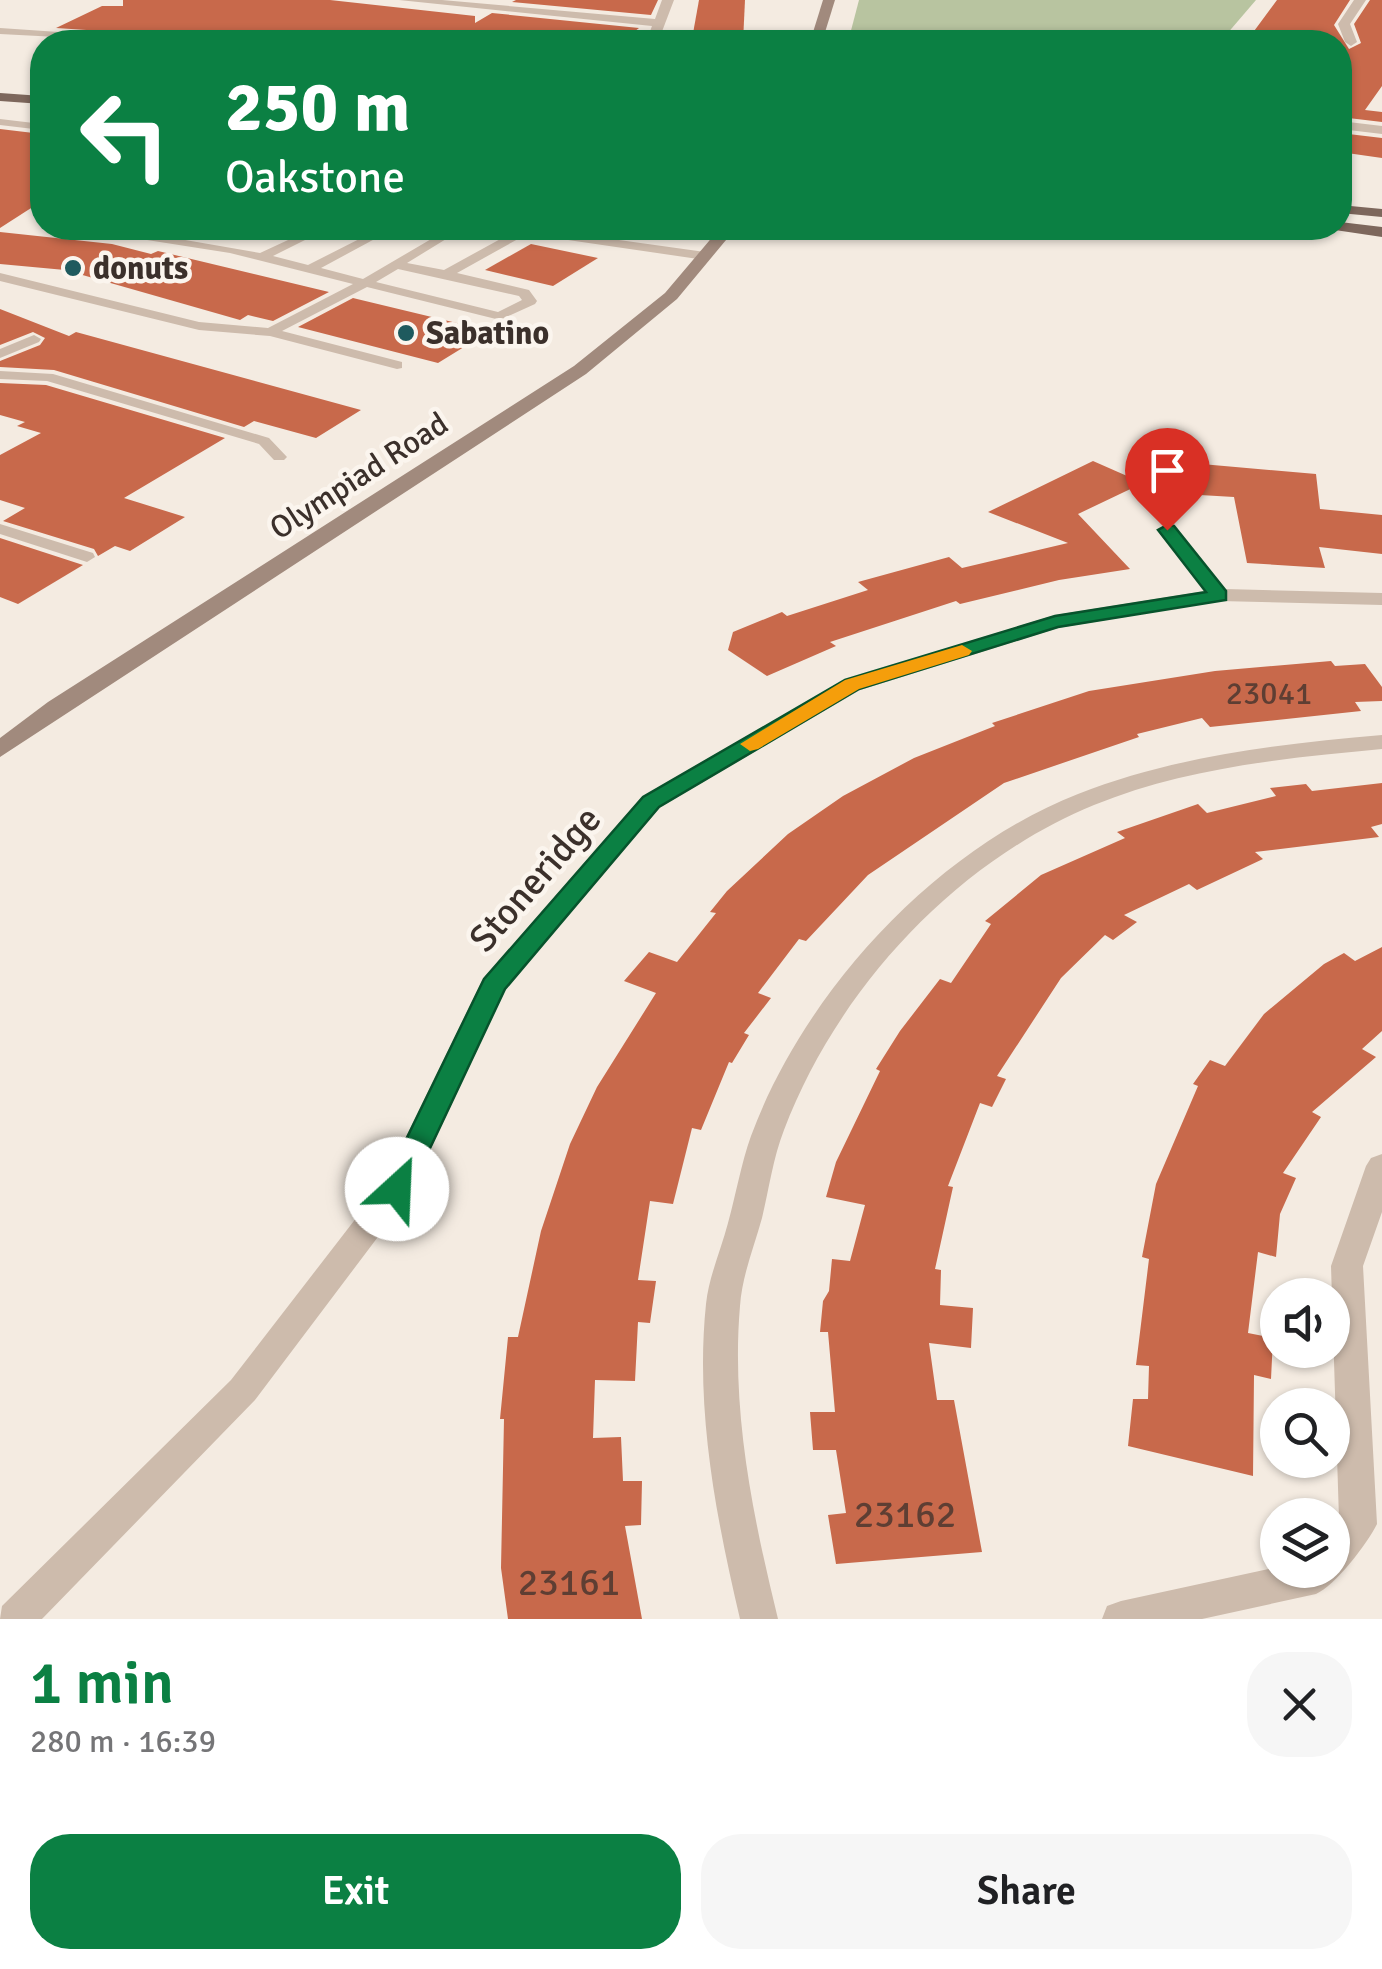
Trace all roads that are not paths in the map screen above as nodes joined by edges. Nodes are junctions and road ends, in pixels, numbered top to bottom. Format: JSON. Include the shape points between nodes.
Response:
{"nodes":[{"id":1,"x":405,"y":0,"type":"edge"},
{"id":2,"x":668,"y":0,"type":"edge"},
{"id":3,"x":829,"y":0,"type":"edge"},
{"id":4,"x":1360,"y":0,"type":"edge"},
{"id":5,"x":658,"y":23,"type":"junction"},
{"id":6,"x":0,"y":30,"type":"edge"},
{"id":7,"x":656,"y":30,"type":"edge"},
{"id":8,"x":820,"y":30,"type":"edge"},
{"id":9,"x":1346,"y":30,"type":"edge"},
{"id":10,"x":30,"y":32,"type":"edge"},
{"id":11,"x":0,"y":84,"type":"edge"},
{"id":12,"x":30,"y":86,"type":"edge"},
{"id":13,"x":0,"y":97,"type":"edge"},
{"id":14,"x":30,"y":99,"type":"edge"},
{"id":15,"x":0,"y":122,"type":"edge"},
{"id":16,"x":30,"y":126,"type":"edge"},
{"id":17,"x":1352,"y":126,"type":"edge"},
{"id":18,"x":1382,"y":130,"type":"edge"},
{"id":19,"x":1352,"y":211,"type":"edge"},
{"id":20,"x":1382,"y":213,"type":"edge"},
{"id":21,"x":1352,"y":229,"type":"edge"},
{"id":22,"x":1382,"y":232,"type":"edge"},
{"id":23,"x":164,"y":240,"type":"edge"},
{"id":24,"x":297,"y":240,"type":"edge"},
{"id":25,"x":366,"y":240,"type":"edge"},
{"id":26,"x":437,"y":240,"type":"edge"},
{"id":27,"x":508,"y":240,"type":"edge"},
{"id":28,"x":624,"y":240,"type":"edge"},
{"id":29,"x":718,"y":240,"type":"edge"},
{"id":30,"x":705,"y":256,"type":"junction"},
{"id":31,"x":261,"y":257,"type":"junction"},
{"id":32,"x":396,"y":264,"type":"junction"},
{"id":33,"x":310,"y":269,"type":"junction"},
{"id":34,"x":446,"y":274,"type":"junction"},
{"id":35,"x":0,"y":277,"type":"edge"},
{"id":36,"x":365,"y":283,"type":"junction"},
{"id":37,"x":270,"y":332,"type":"junction"},
{"id":38,"x":34,"y":340,"type":"dead end"},
{"id":39,"x":0,"y":354,"type":"edge"},
{"id":40,"x":397,"y":365,"type":"dead end"},
{"id":41,"x":0,"y":375,"type":"edge"},
{"id":42,"x":279,"y":457,"type":"dead end"},
{"id":43,"x":0,"y":529,"type":"edge"},
{"id":44,"x":1167,"y":530,"type":"dead end"},
{"id":45,"x":86,"y":557,"type":"dead end"},
{"id":46,"x":1219,"y":596,"type":"junction"},
{"id":47,"x":1382,"y":599,"type":"edge"},
{"id":48,"x":1382,"y":742,"type":"edge"},
{"id":49,"x":0,"y":750,"type":"edge"},
{"id":50,"x":1382,"y":1166,"type":"edge"},
{"id":51,"x":1350,"y":1534,"type":"edge"},
{"id":52,"x":1262,"y":1588,"type":"edge"},
{"id":53,"x":24,"y":1616,"type":"edge"},
{"id":54,"x":759,"y":1619,"type":"edge"},
{"id":55,"x":1121,"y":1619,"type":"edge"}],
"edges":[{"from":1,"to":5,"type":"street"},
{"from":2,"to":5,"type":"street"},
{"from":3,"to":8,"type":"main road"},
{"from":4,"to":9,"type":"street"},
{"from":5,"to":7,"type":"street"},
{"from":6,"to":10,"type":"street"},
{"from":11,"to":12,"type":"main road"},
{"from":13,"to":14,"type":"main road"},
{"from":15,"to":16,"type":"lane"},
{"from":17,"to":18,"type":"street"},
{"from":19,"to":20,"type":"main road"},
{"from":21,"to":22,"type":"main road"},
{"from":23,"to":31,"type":"lane"},
{"from":24,"to":31,"type":"lane"},
{"from":25,"to":33,"type":"lane"},
{"from":26,"to":32,"type":"lane"},
{"from":27,"to":34,"type":"lane"},
{"from":28,"to":30,"type":"lane"},
{"from":29,"to":30,"type":"main road","name":"Olympiad Road"},
{"from":30,"to":49,"type":"main road","name":"Olympiad Road","via":[[657,308],[580,370],[56,707]]},
{"from":31,"to":33,"type":"lane"},
{"from":32,"to":34,"type":"lane"},
{"from":32,"to":36,"type":"lane"},
{"from":33,"to":36,"type":"lane"},
{"from":34,"to":36,"type":"lane","via":[[524,293],[530,301],[500,316]]},
{"from":35,"to":37,"type":"lane","via":[[199,326]]},
{"from":36,"to":37,"type":"lane"},
{"from":37,"to":40,"type":"lane"},
{"from":38,"to":39,"type":"lane"},
{"from":41,"to":42,"type":"lane","via":[[48,377],[264,441]]},
{"from":43,"to":45,"type":"lane"},
{"from":44,"to":46,"type":"street"},
{"from":46,"to":47,"type":"street","name":"Stoneridge"},
{"from":46,"to":53,"type":"street","name":"Stoneridge","via":[[1055,622],[852,685],[651,802],[494,986],[397,1189],[243,1390]]},
{"from":48,"to":54,"type":"street","via":[[1250,754],[1141,780],[1047,817],[964,865],[892,935],[817,1036],[771,1125],[723,1303],[725,1445]]},
{"from":50,"to":51,"type":"street","via":[[1347,1266],[1358,1524]]},
{"from":52,"to":55,"type":"street"}]}
